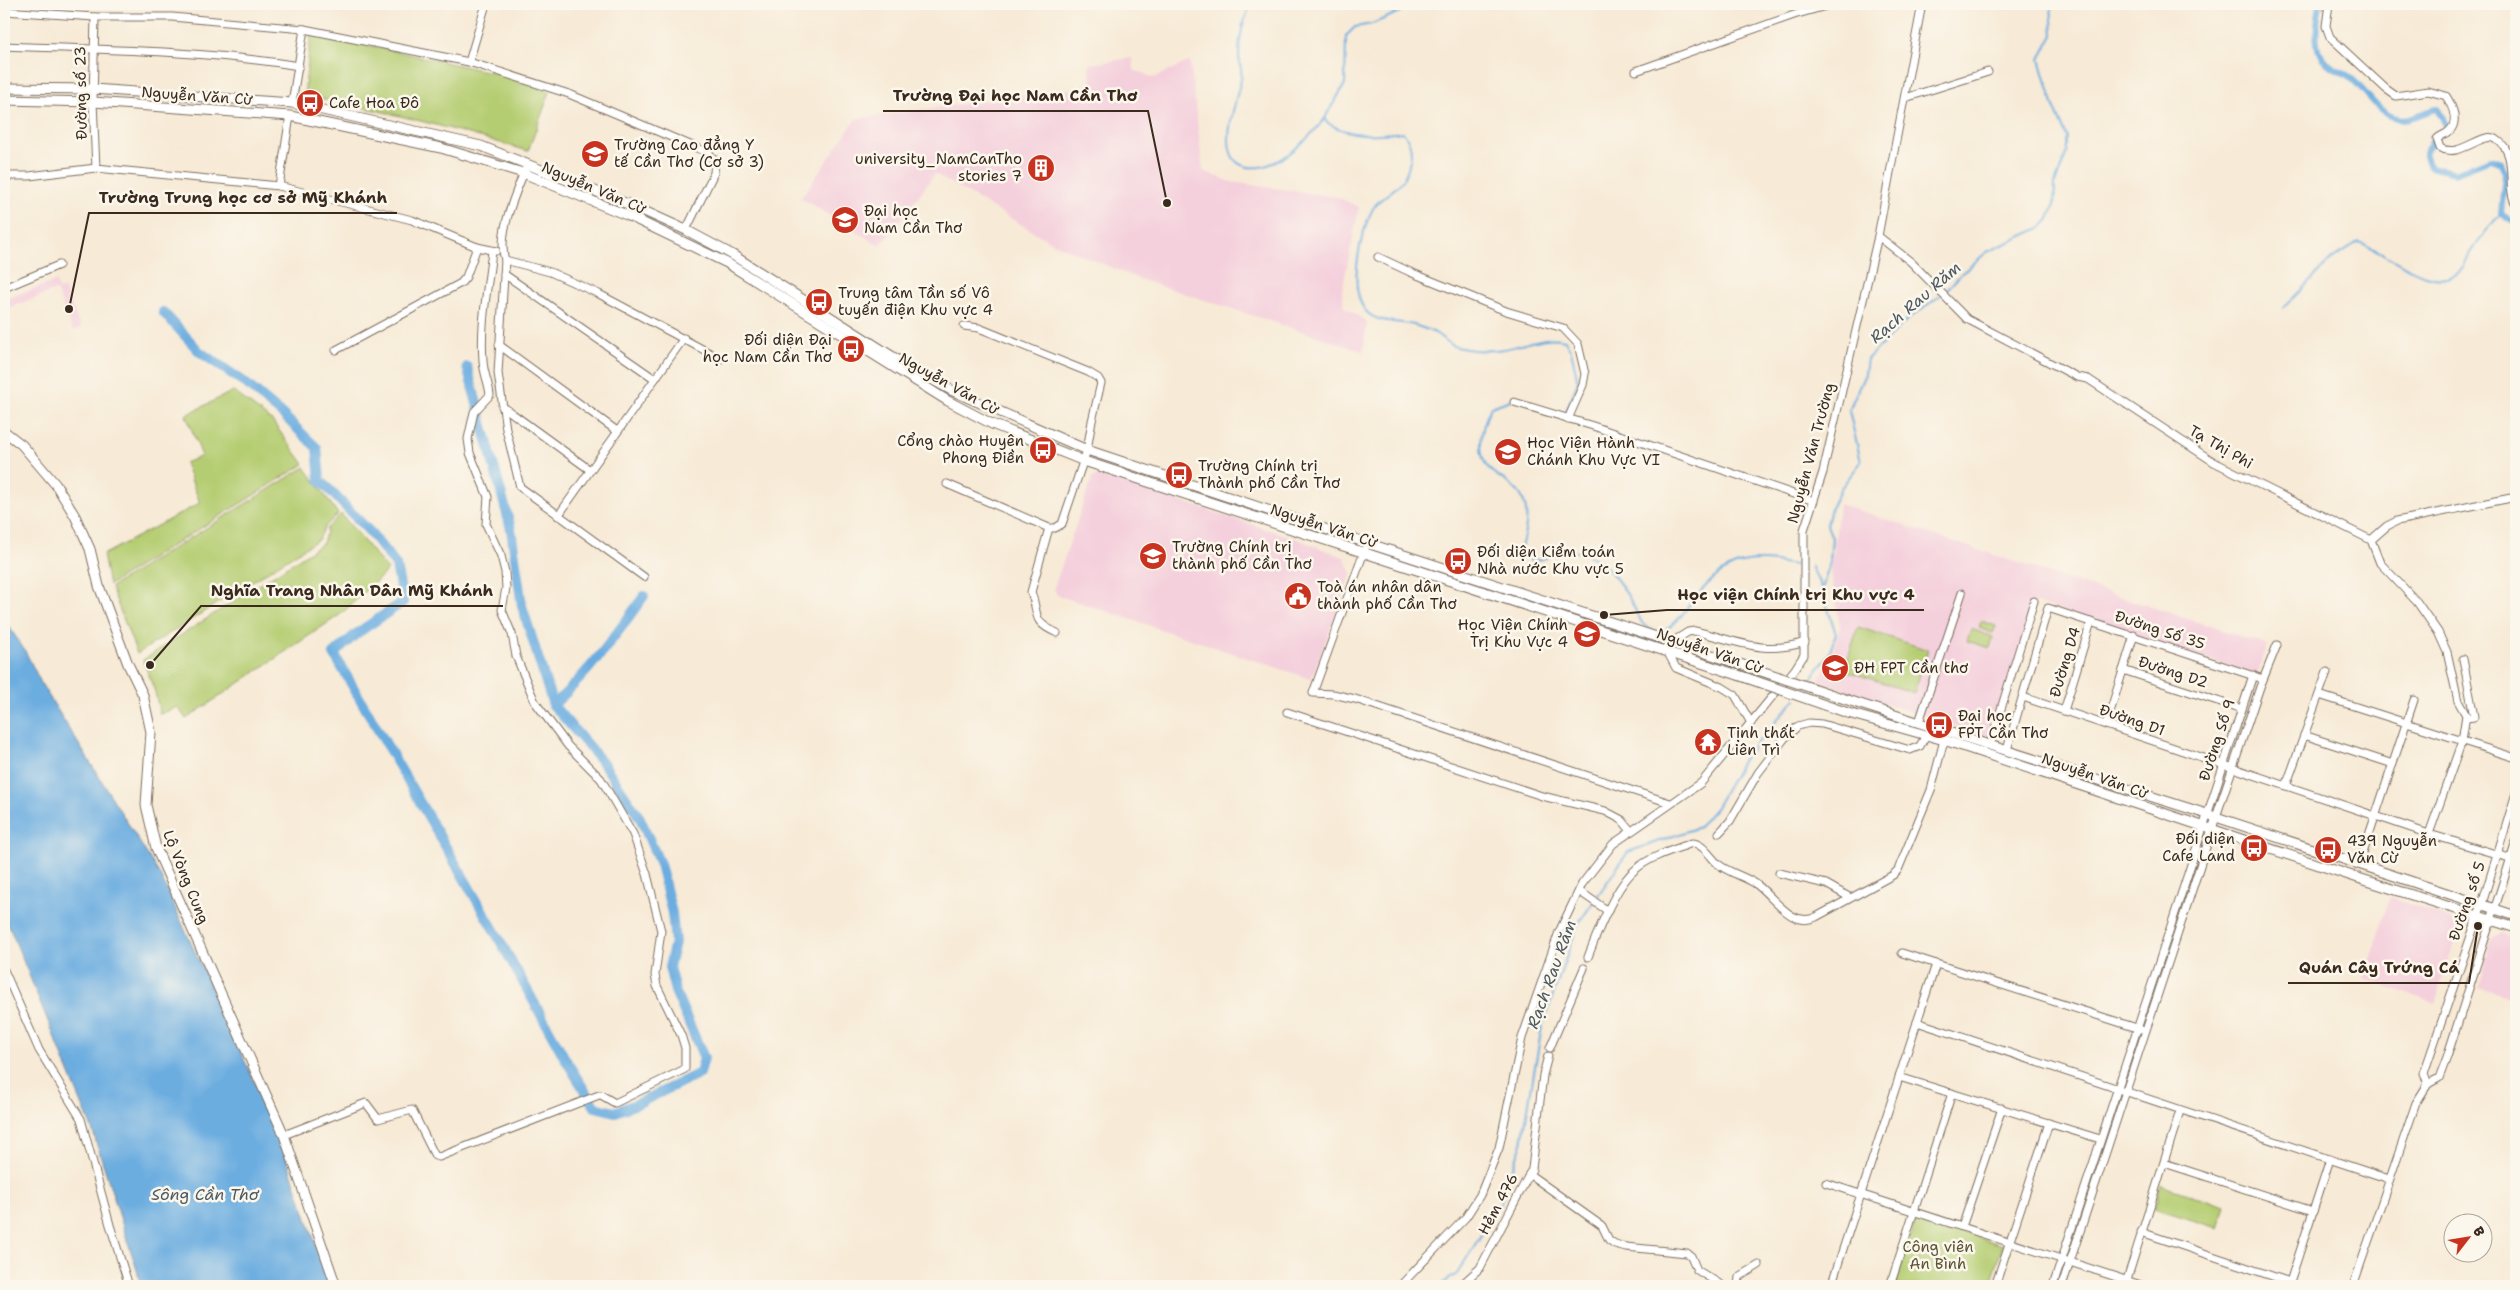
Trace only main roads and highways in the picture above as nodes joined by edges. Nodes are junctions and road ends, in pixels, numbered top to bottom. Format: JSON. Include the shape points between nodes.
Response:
{"nodes":[{"id":1,"x":4,"y":88,"type":"edge"},
{"id":2,"x":4,"y":100,"type":"edge"},
{"id":3,"x":292,"y":103,"type":"junction"},
{"id":4,"x":290,"y":116,"type":"junction"},
{"id":5,"x":4,"y":431,"type":"edge"},
{"id":6,"x":1248,"y":502,"type":"junction"},
{"id":7,"x":1244,"y":514,"type":"junction"},
{"id":8,"x":1433,"y":565,"type":"junction"},
{"id":9,"x":1430,"y":575,"type":"junction"},
{"id":10,"x":1569,"y":609,"type":"junction"},
{"id":11,"x":1566,"y":619,"type":"junction"},
{"id":12,"x":2007,"y":750,"type":"junction"},
{"id":13,"x":2004,"y":760,"type":"junction"},
{"id":14,"x":2359,"y":865,"type":"junction"},
{"id":15,"x":2355,"y":877,"type":"junction"},
{"id":16,"x":2516,"y":916,"type":"edge"},
{"id":17,"x":2516,"y":928,"type":"edge"},
{"id":18,"x":336,"y":1286,"type":"edge"}],
"edges":[{"from":1,"to":3,"type":"main road","name":"Nguyễn Văn Cừ","via":[[93,89]]},
{"from":2,"to":4,"type":"main road","name":"Nguyễn Văn Cừ","via":[[93,102]]},
{"from":3,"to":4,"type":"main road"},
{"from":3,"to":6,"type":"main road","name":"Nguyễn Văn Cừ","via":[[481,146],[633,206],[731,254],[901,362],[953,391],[1087,450]]},
{"from":4,"to":7,"type":"main road","name":"Nguyễn Văn Cừ","via":[[441,148],[523,173],[629,216],[727,263],[948,401],[992,424],[1084,461]]},
{"from":5,"to":18,"type":"main road","name":"Lộ Vòng Cung","via":[[22,445],[56,485],[76,516],[90,549],[99,586],[142,695],[151,732],[146,805],[156,848],[284,1135]]},
{"from":6,"to":7,"type":"main road"},
{"from":6,"to":8,"type":"main road","name":"Nguyễn Văn Cừ"},
{"from":7,"to":9,"type":"main road","name":"Nguyễn Văn Cừ"},
{"from":8,"to":9,"type":"main road"},
{"from":8,"to":10,"type":"main road","name":"Nguyễn Văn Cừ"},
{"from":9,"to":11,"type":"main road","name":"Nguyễn Văn Cừ"},
{"from":10,"to":11,"type":"main road"},
{"from":10,"to":12,"type":"main road","name":"Nguyễn Văn Cừ","bridge":true},
{"from":11,"to":13,"type":"main road","name":"Nguyễn Văn Cừ","bridge":true,"via":[[1848,713]]},
{"from":12,"to":13,"type":"main road"},
{"from":12,"to":14,"type":"main road","name":"Nguyễn Văn Cừ"},
{"from":13,"to":15,"type":"main road","name":"Nguyễn Văn Cừ"},
{"from":14,"to":15,"type":"main road"},
{"from":14,"to":16,"type":"main road","name":"Nguyễn Văn Cừ"},
{"from":15,"to":17,"type":"main road","name":"Nguyễn Văn Cừ"}]}
